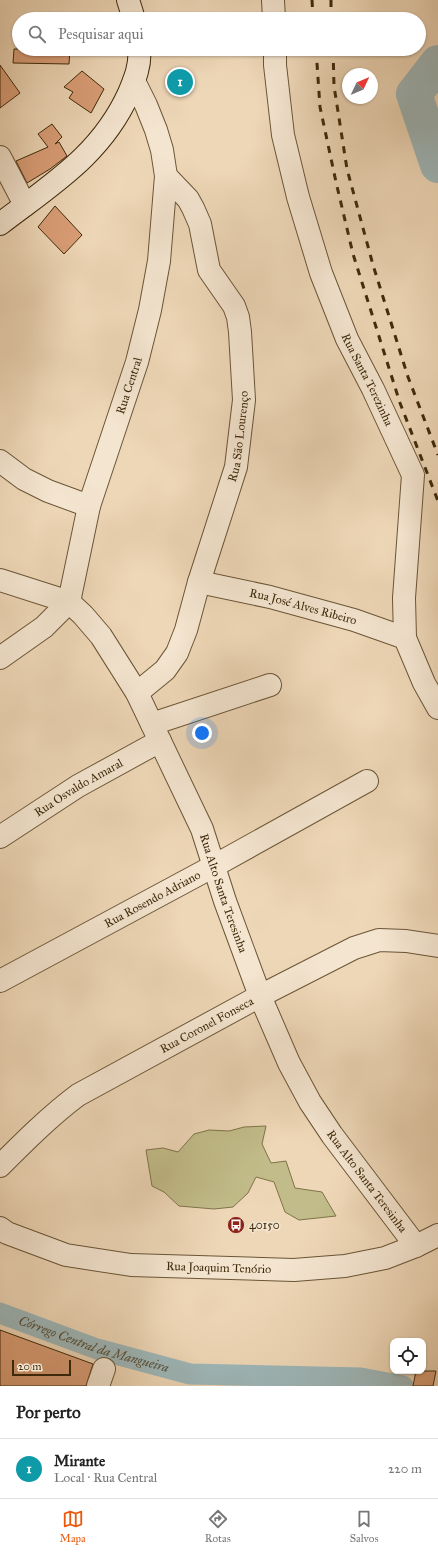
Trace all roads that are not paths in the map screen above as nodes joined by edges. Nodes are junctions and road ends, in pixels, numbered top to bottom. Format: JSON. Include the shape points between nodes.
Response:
{"nodes":[{"id":1,"x":128,"y":0,"type":"edge"},
{"id":2,"x":273,"y":0,"type":"edge"},
{"id":3,"x":132,"y":12,"type":"edge"},
{"id":4,"x":274,"y":12,"type":"edge"},
{"id":5,"x":140,"y":56,"type":"edge"},
{"id":6,"x":276,"y":56,"type":"edge"},
{"id":7,"x":134,"y":81,"type":"junction"},
{"id":8,"x":0,"y":157,"type":"edge"},
{"id":9,"x":166,"y":176,"type":"junction"},
{"id":10,"x":25,"y":205,"type":"junction"},
{"id":11,"x":0,"y":224,"type":"edge"},
{"id":12,"x":0,"y":461,"type":"edge"},
{"id":13,"x":89,"y":506,"type":"junction"},
{"id":14,"x":0,"y":580,"type":"edge"},
{"id":15,"x":199,"y":582,"type":"junction"},
{"id":16,"x":69,"y":602,"type":"junction"},
{"id":17,"x":405,"y":638,"type":"junction"},
{"id":18,"x":0,"y":658,"type":"edge"},
{"id":19,"x":270,"y":684,"type":"dead end"},
{"id":20,"x":137,"y":693,"type":"junction"},
{"id":21,"x":438,"y":708,"type":"edge"},
{"id":22,"x":156,"y":733,"type":"junction"},
{"id":23,"x":366,"y":781,"type":"dead end"},
{"id":24,"x":0,"y":837,"type":"edge"},
{"id":25,"x":214,"y":866,"type":"junction"},
{"id":26,"x":438,"y":946,"type":"edge"},
{"id":27,"x":0,"y":981,"type":"edge"},
{"id":28,"x":260,"y":996,"type":"junction"},
{"id":29,"x":0,"y":1166,"type":"edge"},
{"id":30,"x":0,"y":1228,"type":"edge"},
{"id":31,"x":438,"y":1235,"type":"edge"},
{"id":32,"x":416,"y":1246,"type":"junction"}],
"edges":[{"from":1,"to":3,"type":"street"},
{"from":2,"to":4,"type":"street"},
{"from":5,"to":7,"type":"street"},
{"from":6,"to":17,"type":"street","name":"Rua Santa Terezinha","via":[[283,135],[321,273],[347,339],[413,475],[404,598]]},
{"from":7,"to":9,"type":"street","name":"Rua Central","via":[[156,130]]},
{"from":7,"to":10,"type":"street","via":[[121,111],[102,138],[76,166]]},
{"from":8,"to":10,"type":"street"},
{"from":9,"to":13,"type":"street","name":"Rua Central","via":[[159,261],[150,310],[136,362]]},
{"from":9,"to":15,"type":"street","name":"Rua São Lourenço","via":[[188,199],[200,224],[208,270],[234,306],[238,317],[242,355],[244,400],[236,467]]},
{"from":10,"to":11,"type":"street"},
{"from":12,"to":13,"type":"street","via":[[24,479],[48,492]]},
{"from":13,"to":16,"type":"street","name":"Rua Central"},
{"from":14,"to":16,"type":"street","name":"Rua Alto Santa Teresinha"},
{"from":15,"to":17,"type":"street","name":"Rua José Alves Ribeiro","via":[[270,597],[354,620]]},
{"from":15,"to":20,"type":"street","name":"Rua São Lourenço","via":[[177,653],[165,670]]},
{"from":16,"to":18,"type":"street","via":[[44,627]]},
{"from":16,"to":20,"type":"street","name":"Rua Alto Santa Teresinha","via":[[84,615],[101,636]]},
{"from":17,"to":21,"type":"street","name":"Rua Santa Terezinha"},
{"from":19,"to":22,"type":"street","name":"Rua Osvaldo Amaral"},
{"from":20,"to":22,"type":"street","name":"Rua Alto Santa Teresinha"},
{"from":22,"to":24,"type":"street","name":"Rua Osvaldo Amaral"},
{"from":22,"to":25,"type":"street","name":"Rua Alto Santa Teresinha","via":[[202,829]]},
{"from":23,"to":25,"type":"street","name":"Rua Rosendo Adriano"},
{"from":25,"to":27,"type":"street","name":"Rua Rosendo Adriano"},
{"from":25,"to":28,"type":"street","name":"Rua Alto Santa Teresinha"},
{"from":26,"to":28,"type":"street","name":"Rua Coronel Fonseca","via":[[380,940],[354,948]]},
{"from":28,"to":29,"type":"street","name":"Rua Coronel Fonseca","via":[[78,1095],[38,1128]]},
{"from":28,"to":32,"type":"street","name":"Rua Alto Santa Teresinha","via":[[289,1063],[310,1102]]},
{"from":30,"to":32,"type":"street","name":"Rua Joaquim Tenório","via":[[66,1255],[131,1265],[294,1270],[345,1266],[384,1258]]},
{"from":31,"to":32,"type":"street","name":"Rua Joaquim Tenório"}]}
